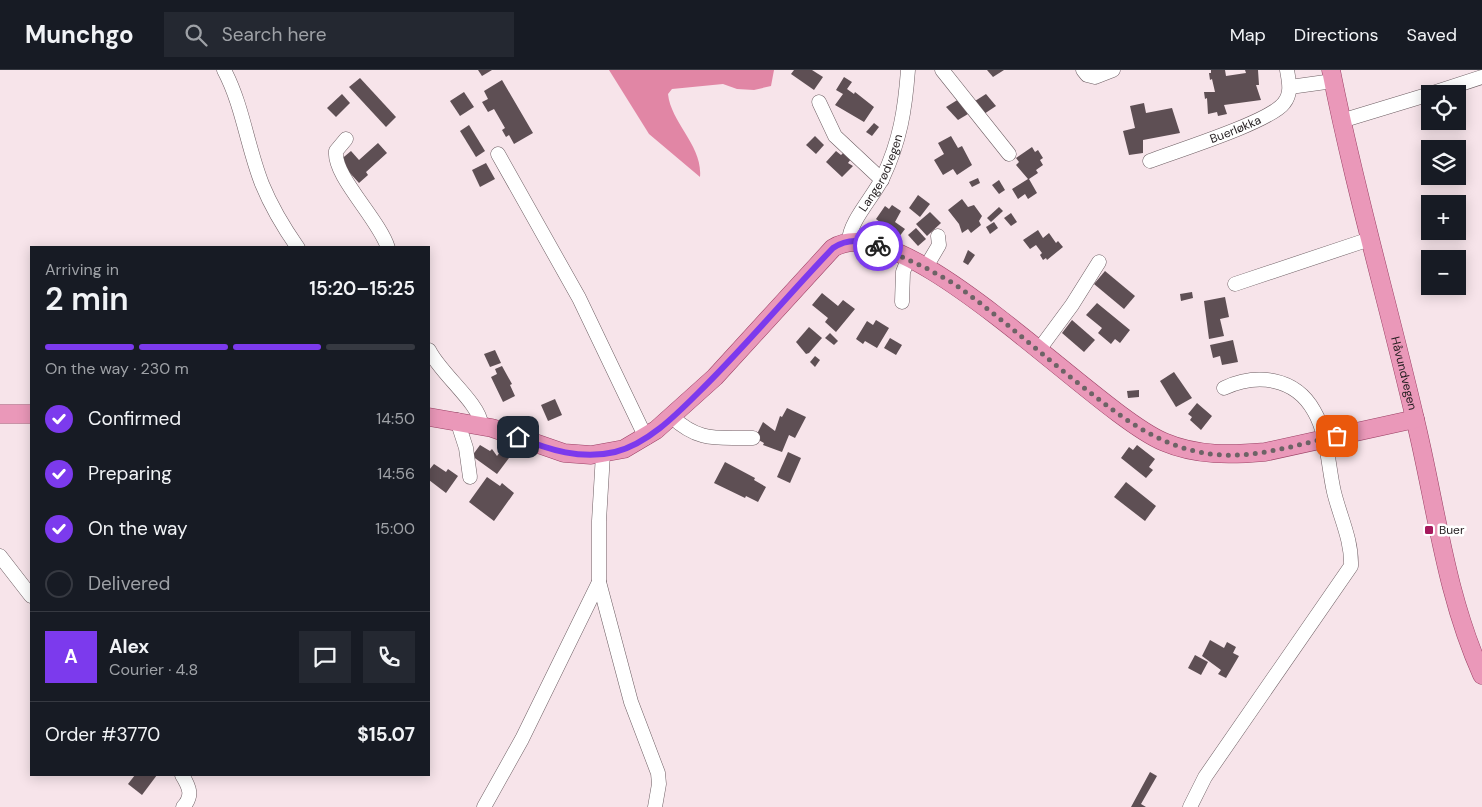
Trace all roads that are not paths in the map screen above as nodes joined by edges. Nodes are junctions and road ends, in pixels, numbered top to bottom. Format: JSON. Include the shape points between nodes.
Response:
{"nodes":[{"id":1,"x":224,"y":70,"type":"edge"},
{"id":2,"x":908,"y":70,"type":"edge"},
{"id":3,"x":942,"y":70,"type":"edge"},
{"id":4,"x":1082,"y":70,"type":"edge"},
{"id":5,"x":1113,"y":70,"type":"edge"},
{"id":6,"x":1287,"y":70,"type":"edge"},
{"id":7,"x":1332,"y":75,"type":"edge"},
{"id":8,"x":1482,"y":77,"type":"edge"},
{"id":9,"x":1458,"y":85,"type":"edge"},
{"id":10,"x":1290,"y":87,"type":"junction"},
{"id":11,"x":1421,"y":97,"type":"edge"},
{"id":12,"x":819,"y":102,"type":"dead end"},
{"id":13,"x":1341,"y":121,"type":"junction"},
{"id":14,"x":346,"y":139,"type":"dead end"},
{"id":15,"x":498,"y":154,"type":"dead end"},
{"id":16,"x":1009,"y":154,"type":"dead end"},
{"id":17,"x":1150,"y":161,"type":"dead end"},
{"id":18,"x":882,"y":180,"type":"junction"},
{"id":19,"x":938,"y":236,"type":"dead end"},
{"id":20,"x":1370,"y":238,"type":"junction"},
{"id":21,"x":849,"y":241,"type":"junction"},
{"id":22,"x":297,"y":246,"type":"edge"},
{"id":23,"x":387,"y":246,"type":"edge"},
{"id":24,"x":908,"y":259,"type":"junction"},
{"id":25,"x":1099,"y":262,"type":"dead end"},
{"id":26,"x":926,"y":268,"type":"junction"},
{"id":27,"x":1235,"y":284,"type":"dead end"},
{"id":28,"x":902,"y":302,"type":"dead end"},
{"id":29,"x":1038,"y":351,"type":"junction"},
{"id":30,"x":430,"y":352,"type":"edge"},
{"id":31,"x":1224,"y":388,"type":"dead end"},
{"id":32,"x":0,"y":414,"type":"edge"},
{"id":33,"x":30,"y":414,"type":"edge"},
{"id":34,"x":430,"y":417,"type":"edge"},
{"id":35,"x":672,"y":417,"type":"junction"},
{"id":36,"x":1415,"y":419,"type":"junction"},
{"id":37,"x":457,"y":420,"type":"junction"},
{"id":38,"x":481,"y":424,"type":"junction"},
{"id":39,"x":646,"y":438,"type":"junction"},
{"id":40,"x":753,"y":438,"type":"dead end"},
{"id":41,"x":1324,"y":439,"type":"junction"},
{"id":42,"x":603,"y":454,"type":"junction"},
{"id":43,"x":470,"y":477,"type":"dead end"},
{"id":44,"x":0,"y":556,"type":"edge"},
{"id":45,"x":599,"y":582,"type":"junction"},
{"id":46,"x":30,"y":595,"type":"edge"},
{"id":47,"x":1482,"y":675,"type":"edge"},
{"id":48,"x":182,"y":776,"type":"edge"},
{"id":49,"x":183,"y":807,"type":"edge"},
{"id":50,"x":484,"y":807,"type":"edge"},
{"id":51,"x":655,"y":807,"type":"edge"},
{"id":52,"x":1190,"y":807,"type":"edge"}],
"edges":[{"from":1,"to":22,"type":"street","via":[[241,111],[261,183]]},
{"from":2,"to":18,"type":"street","name":"Langerødvegen","via":[[901,133]]},
{"from":3,"to":16,"type":"street"},
{"from":4,"to":5,"type":"street","via":[[1095,77]]},
{"from":6,"to":10,"type":"street"},
{"from":7,"to":10,"type":"street"},
{"from":7,"to":13,"type":"main road","name":"Håvundvegen"},
{"from":8,"to":9,"type":"street"},
{"from":10,"to":17,"type":"street","name":"Buerløkka","via":[[1284,103],[1266,116]]},
{"from":11,"to":13,"type":"street"},
{"from":12,"to":18,"type":"street","via":[[835,136]]},
{"from":13,"to":20,"type":"main road","name":"Håvundvegen"},
{"from":14,"to":23,"type":"street","via":[[336,151],[336,161],[342,175],[384,234]]},
{"from":15,"to":39,"type":"street","via":[[578,298]]},
{"from":18,"to":21,"type":"street","name":"Langerødvegen","via":[[851,228]]},
{"from":19,"to":26,"type":"street","via":[[939,245]]},
{"from":20,"to":27,"type":"street"},
{"from":20,"to":36,"type":"main road","name":"Håvundvegen"},
{"from":21,"to":24,"type":"main road","via":[[871,244]]},
{"from":21,"to":35,"type":"main road","via":[[833,248],[729,363]]},
{"from":24,"to":26,"type":"main road"},
{"from":24,"to":28,"type":"street","via":[[902,272]]},
{"from":25,"to":29,"type":"street"},
{"from":26,"to":29,"type":"main road","via":[[972,296]]},
{"from":29,"to":41,"type":"main road","via":[[1130,424],[1165,443],[1222,455]]},
{"from":30,"to":38,"type":"street","via":[[445,375],[474,405]]},
{"from":31,"to":41,"type":"street","via":[[1250,379],[1286,385],[1314,411]]},
{"from":32,"to":33,"type":"main road"},
{"from":34,"to":37,"type":"main road"},
{"from":35,"to":39,"type":"main road"},
{"from":35,"to":40,"type":"street","via":[[690,432],[706,437]]},
{"from":36,"to":41,"type":"main road"},
{"from":36,"to":47,"type":"main road","name":"Håvundvegen","via":[[1454,601]]},
{"from":37,"to":38,"type":"main road"},
{"from":37,"to":43,"type":"street","via":[[466,448]]},
{"from":38,"to":42,"type":"main road","via":[[564,453]]},
{"from":39,"to":42,"type":"main road","via":[[624,449]]},
{"from":41,"to":52,"type":"street","via":[[1334,492],[1352,551],[1351,566],[1205,777]]},
{"from":42,"to":45,"type":"street"},
{"from":44,"to":46,"type":"street"},
{"from":45,"to":50,"type":"street","via":[[526,731]]},
{"from":45,"to":51,"type":"street","via":[[631,702],[658,773]]},
{"from":48,"to":49,"type":"street","via":[[191,794]]}]}
